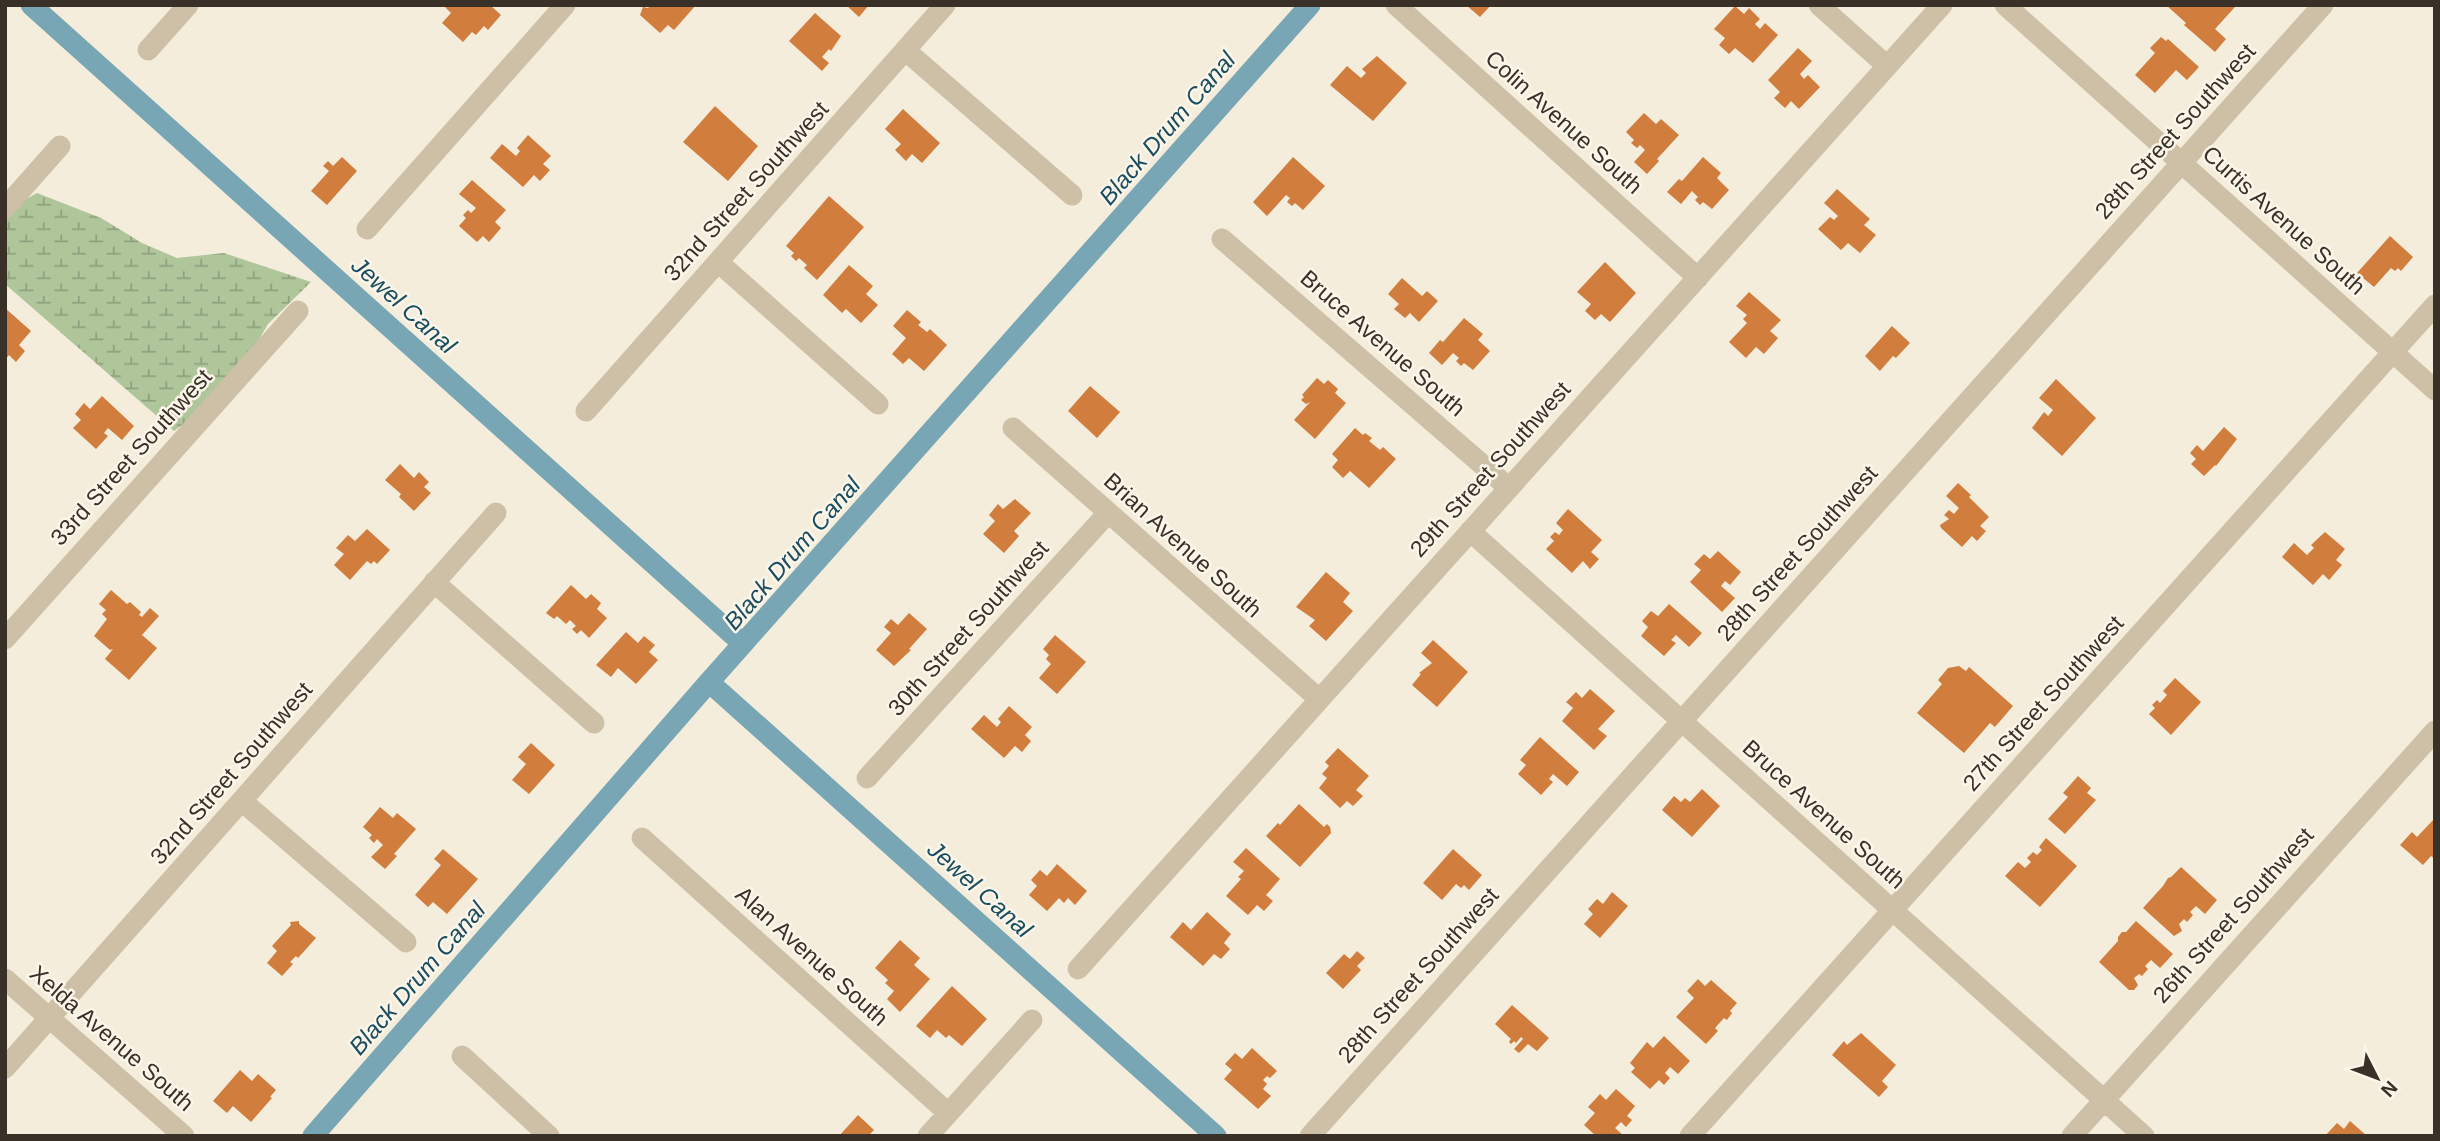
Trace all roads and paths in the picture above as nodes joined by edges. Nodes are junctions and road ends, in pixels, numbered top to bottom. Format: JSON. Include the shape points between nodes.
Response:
{"nodes":[{"id":1,"x":188,"y":5,"type":"edge"},
{"id":2,"x":565,"y":5,"type":"edge"},
{"id":3,"x":945,"y":5,"type":"edge"},
{"id":4,"x":1396,"y":5,"type":"edge"},
{"id":5,"x":1819,"y":5,"type":"edge"},
{"id":6,"x":1941,"y":5,"type":"edge"},
{"id":7,"x":2005,"y":5,"type":"edge"},
{"id":8,"x":2323,"y":5,"type":"edge"},
{"id":9,"x":148,"y":50,"type":"dead end"},
{"id":10,"x":905,"y":50,"type":"junction"},
{"id":11,"x":1887,"y":66,"type":"junction"},
{"id":12,"x":60,"y":146,"type":"dead end"},
{"id":13,"x":2181,"y":162,"type":"junction"},
{"id":14,"x":1072,"y":195,"type":"dead end"},
{"id":15,"x":5,"y":208,"type":"edge"},
{"id":16,"x":368,"y":229,"type":"dead end"},
{"id":17,"x":1222,"y":239,"type":"dead end"},
{"id":18,"x":718,"y":262,"type":"junction"},
{"id":19,"x":1698,"y":278,"type":"junction"},
{"id":20,"x":2435,"y":305,"type":"edge"},
{"id":21,"x":298,"y":311,"type":"dead end"},
{"id":22,"x":2392,"y":352,"type":"junction"},
{"id":23,"x":2435,"y":390,"type":"edge"},
{"id":24,"x":878,"y":404,"type":"dead end"},
{"id":25,"x":586,"y":411,"type":"dead end"},
{"id":26,"x":1013,"y":428,"type":"dead end"},
{"id":27,"x":1508,"y":487,"type":"junction"},
{"id":28,"x":496,"y":513,"type":"dead end"},
{"id":29,"x":1108,"y":513,"type":"junction"},
{"id":30,"x":1470,"y":531,"type":"junction"},
{"id":31,"x":434,"y":582,"type":"junction"},
{"id":32,"x":5,"y":639,"type":"edge"},
{"id":33,"x":1319,"y":699,"type":"junction"},
{"id":34,"x":1682,"y":722,"type":"junction"},
{"id":35,"x":594,"y":723,"type":"dead end"},
{"id":36,"x":2435,"y":731,"type":"edge"},
{"id":37,"x":867,"y":778,"type":"dead end"},
{"id":38,"x":242,"y":801,"type":"junction"},
{"id":39,"x":642,"y":838,"type":"dead end"},
{"id":40,"x":1893,"y":910,"type":"junction"},
{"id":41,"x":406,"y":942,"type":"dead end"},
{"id":42,"x":1078,"y":969,"type":"dead end"},
{"id":43,"x":5,"y":979,"type":"edge"},
{"id":44,"x":49,"y":1018,"type":"junction"},
{"id":45,"x":1032,"y":1020,"type":"dead end"},
{"id":46,"x":462,"y":1056,"type":"dead end"},
{"id":47,"x":5,"y":1068,"type":"edge"},
{"id":48,"x":2104,"y":1100,"type":"junction"},
{"id":49,"x":948,"y":1113,"type":"junction"},
{"id":50,"x":184,"y":1136,"type":"edge"},
{"id":51,"x":549,"y":1136,"type":"edge"},
{"id":52,"x":928,"y":1136,"type":"edge"},
{"id":53,"x":1310,"y":1136,"type":"edge"},
{"id":54,"x":1690,"y":1136,"type":"edge"},
{"id":55,"x":2072,"y":1136,"type":"edge"},
{"id":56,"x":2144,"y":1136,"type":"edge"}],
"edges":[{"from":1,"to":9,"type":"street"},
{"from":2,"to":16,"type":"street"},
{"from":3,"to":10,"type":"street","name":"32nd Street Southwest"},
{"from":4,"to":19,"type":"street","name":"Colin Avenue South"},
{"from":5,"to":11,"type":"street"},
{"from":6,"to":11,"type":"street","name":"29th Street Southwest"},
{"from":7,"to":13,"type":"street","name":"Curtis Avenue South"},
{"from":8,"to":13,"type":"street","name":"28th Street Southwest"},
{"from":10,"to":14,"type":"street"},
{"from":10,"to":18,"type":"street","name":"32nd Street Southwest"},
{"from":11,"to":19,"type":"street","name":"29th Street Southwest"},
{"from":12,"to":15,"type":"street"},
{"from":13,"to":22,"type":"street","name":"Curtis Avenue South"},
{"from":13,"to":34,"type":"street","name":"28th Street Southwest"},
{"from":17,"to":27,"type":"street","name":"Bruce Avenue South"},
{"from":18,"to":24,"type":"street"},
{"from":18,"to":25,"type":"street","name":"32nd Street Southwest"},
{"from":19,"to":27,"type":"street","name":"29th Street Southwest"},
{"from":20,"to":22,"type":"street","name":"27th Street Southwest"},
{"from":21,"to":32,"type":"street","name":"33rd Street Southwest"},
{"from":22,"to":23,"type":"street","name":"Curtis Avenue South"},
{"from":22,"to":40,"type":"street","name":"27th Street Southwest"},
{"from":26,"to":29,"type":"street","name":"Brian Avenue South"},
{"from":27,"to":30,"type":"street","name":"29th Street Southwest"},
{"from":28,"to":31,"type":"street","name":"32nd Street Southwest"},
{"from":29,"to":33,"type":"street","name":"Brian Avenue South"},
{"from":29,"to":37,"type":"street","name":"30th Street Southwest"},
{"from":30,"to":33,"type":"street","name":"29th Street Southwest"},
{"from":30,"to":34,"type":"street","name":"Bruce Avenue South"},
{"from":31,"to":35,"type":"street"},
{"from":31,"to":38,"type":"street","name":"32nd Street Southwest"},
{"from":33,"to":42,"type":"street","name":"29th Street Southwest"},
{"from":34,"to":40,"type":"street","name":"Bruce Avenue South"},
{"from":34,"to":53,"type":"street","name":"28th Street Southwest"},
{"from":36,"to":48,"type":"street","name":"26th Street Southwest"},
{"from":38,"to":41,"type":"street"},
{"from":38,"to":44,"type":"street","name":"32nd Street Southwest"},
{"from":39,"to":49,"type":"street","name":"Alan Avenue South"},
{"from":40,"to":48,"type":"street","name":"Bruce Avenue South"},
{"from":40,"to":54,"type":"street","name":"27th Street Southwest"},
{"from":43,"to":44,"type":"street","name":"Xelda Avenue South"},
{"from":44,"to":47,"type":"street","name":"32nd Street Southwest"},
{"from":44,"to":50,"type":"street","name":"Xelda Avenue South"},
{"from":45,"to":49,"type":"street"},
{"from":46,"to":51,"type":"street"},
{"from":48,"to":55,"type":"street","name":"26th Street Southwest"},
{"from":48,"to":56,"type":"street","name":"Bruce Avenue South"},
{"from":49,"to":52,"type":"street"}]}
